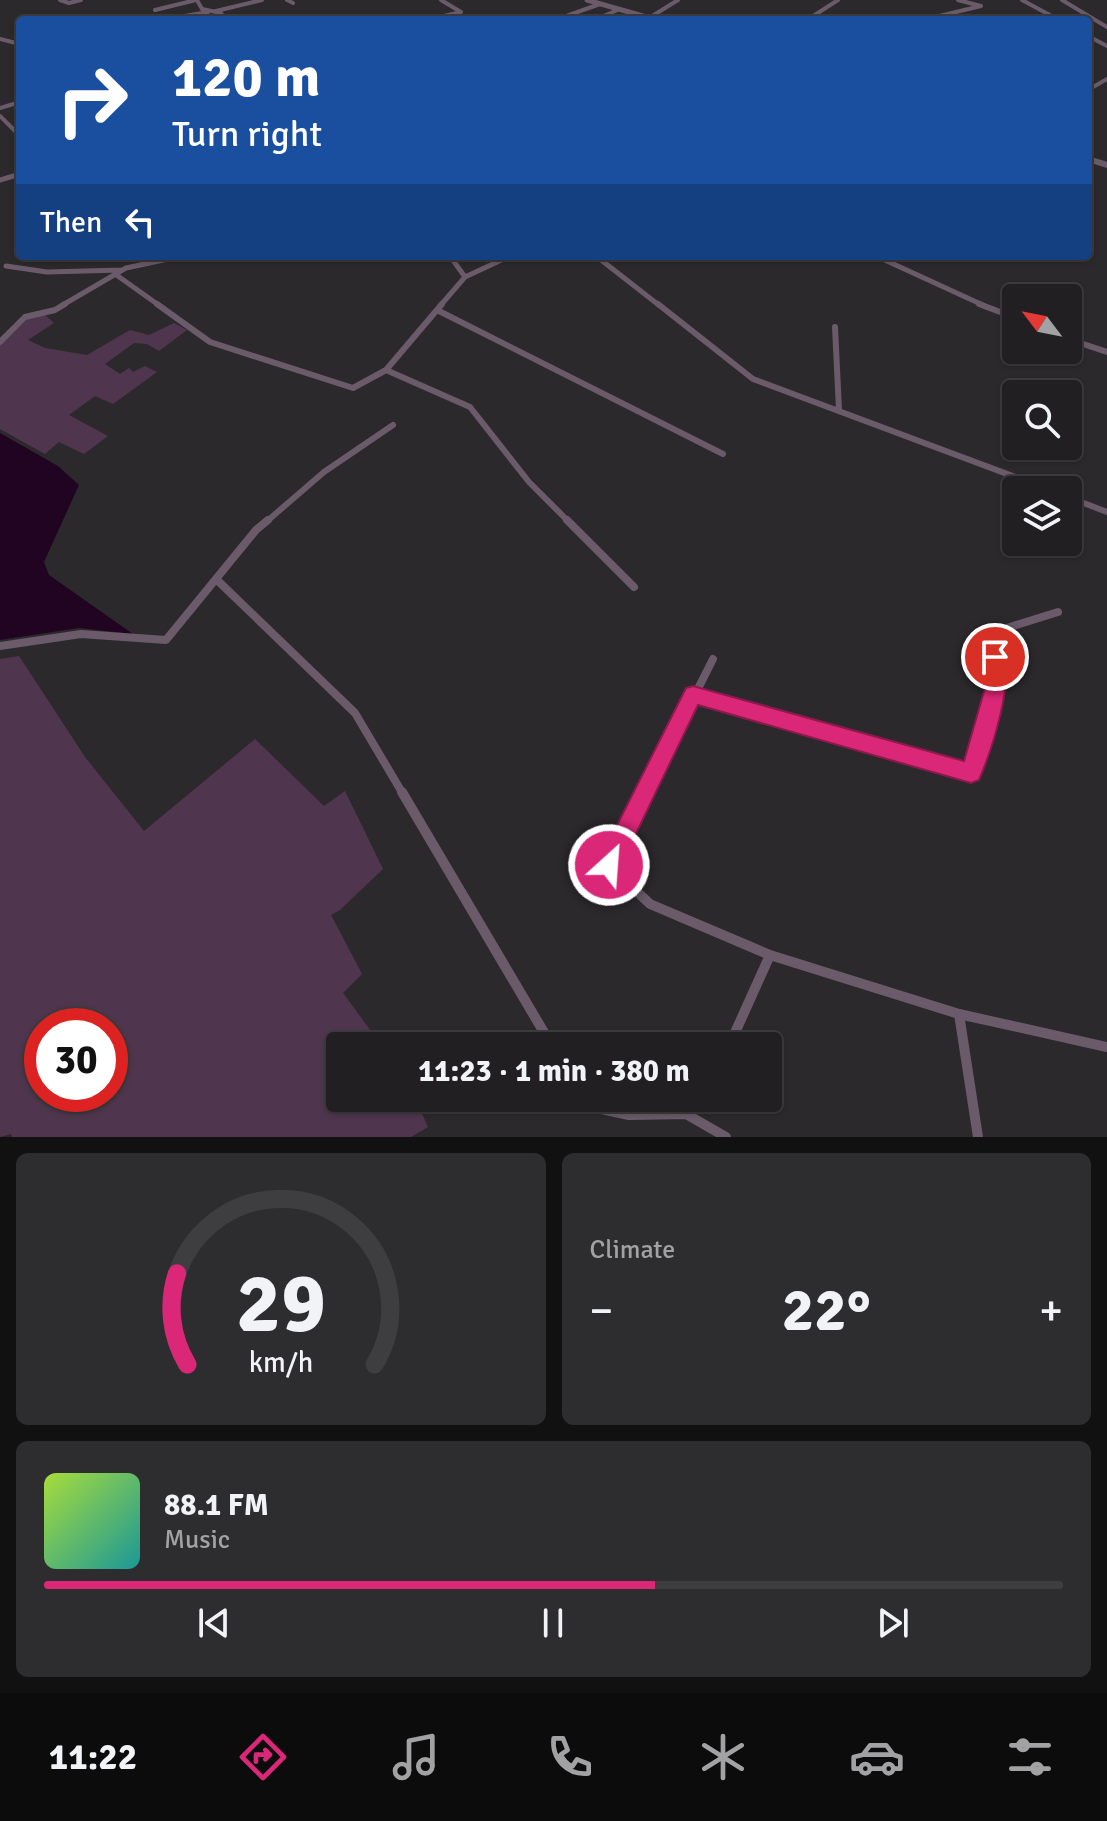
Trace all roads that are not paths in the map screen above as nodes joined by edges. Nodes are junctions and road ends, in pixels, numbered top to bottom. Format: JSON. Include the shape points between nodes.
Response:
{"nodes":[{"id":1,"x":60,"y":0,"type":"edge"},
{"id":2,"x":81,"y":0,"type":"edge"},
{"id":3,"x":196,"y":0,"type":"edge"},
{"id":4,"x":262,"y":0,"type":"edge"},
{"id":5,"x":287,"y":0,"type":"edge"},
{"id":6,"x":441,"y":0,"type":"edge"},
{"id":7,"x":587,"y":0,"type":"edge"},
{"id":8,"x":678,"y":0,"type":"edge"},
{"id":9,"x":838,"y":0,"type":"edge"},
{"id":10,"x":958,"y":0,"type":"edge"},
{"id":11,"x":1022,"y":0,"type":"edge"},
{"id":12,"x":1062,"y":0,"type":"edge"},
{"id":13,"x":293,"y":3,"type":"dead end"},
{"id":14,"x":600,"y":4,"type":"junction"},
{"id":15,"x":620,"y":9,"type":"junction"},
{"id":16,"x":155,"y":10,"type":"dead end"},
{"id":17,"x":216,"y":11,"type":"junction"},
{"id":18,"x":208,"y":12,"type":"junction"},
{"id":19,"x":184,"y":16,"type":"edge"},
{"id":20,"x":221,"y":16,"type":"edge"},
{"id":21,"x":444,"y":16,"type":"edge"},
{"id":22,"x":566,"y":16,"type":"edge"},
{"id":23,"x":603,"y":16,"type":"edge"},
{"id":24,"x":643,"y":16,"type":"edge"},
{"id":25,"x":652,"y":16,"type":"edge"},
{"id":26,"x":813,"y":16,"type":"edge"},
{"id":27,"x":939,"y":16,"type":"edge"},
{"id":28,"x":1052,"y":16,"type":"edge"},
{"id":29,"x":1089,"y":16,"type":"edge"},
{"id":30,"x":0,"y":116,"type":"edge"},
{"id":31,"x":16,"y":124,"type":"edge"},
{"id":32,"x":11,"y":125,"type":"junction"},
{"id":33,"x":16,"y":131,"type":"edge"},
{"id":34,"x":140,"y":260,"type":"edge"},
{"id":35,"x":162,"y":260,"type":"edge"},
{"id":36,"x":453,"y":260,"type":"edge"},
{"id":37,"x":501,"y":260,"type":"edge"},
{"id":38,"x":601,"y":260,"type":"edge"},
{"id":39,"x":884,"y":260,"type":"edge"},
{"id":40,"x":142,"y":264,"type":"junction"},
{"id":41,"x":6,"y":266,"type":"dead end"},
{"id":42,"x":122,"y":270,"type":"junction"},
{"id":43,"x":115,"y":274,"type":"junction"},
{"id":44,"x":465,"y":277,"type":"junction"},
{"id":45,"x":437,"y":310,"type":"junction"},
{"id":46,"x":1002,"y":313,"type":"edge"},
{"id":47,"x":835,"y":327,"type":"dead end"},
{"id":48,"x":0,"y":342,"type":"edge"},
{"id":49,"x":1082,"y":344,"type":"edge"},
{"id":50,"x":1107,"y":352,"type":"edge"},
{"id":51,"x":386,"y":370,"type":"junction"},
{"id":52,"x":839,"y":410,"type":"junction"},
{"id":53,"x":393,"y":425,"type":"dead end"},
{"id":54,"x":723,"y":454,"type":"dead end"},
{"id":55,"x":1013,"y":476,"type":"edge"},
{"id":56,"x":1082,"y":502,"type":"edge"},
{"id":57,"x":1107,"y":512,"type":"edge"},
{"id":58,"x":216,"y":579,"type":"junction"},
{"id":59,"x":634,"y":587,"type":"dead end"},
{"id":60,"x":1058,"y":612,"type":"dead end"},
{"id":61,"x":0,"y":646,"type":"edge"},
{"id":62,"x":713,"y":659,"type":"dead end"},
{"id":63,"x":693,"y":695,"type":"junction"},
{"id":64,"x":770,"y":955,"type":"junction"},
{"id":65,"x":959,"y":1014,"type":"junction"},
{"id":66,"x":544,"y":1032,"type":"edge"},
{"id":67,"x":735,"y":1032,"type":"edge"},
{"id":68,"x":1107,"y":1047,"type":"edge"},
{"id":69,"x":615,"y":1112,"type":"edge"},
{"id":70,"x":686,"y":1114,"type":"joint"},
{"id":71,"x":726,"y":1137,"type":"edge"},
{"id":72,"x":978,"y":1137,"type":"edge"}],
"edges":[{"from":1,"to":2,"type":"street"},
{"from":3,"to":16,"type":"street"},
{"from":3,"to":18,"type":"street"},
{"from":4,"to":17,"type":"street"},
{"from":5,"to":13,"type":"street"},
{"from":6,"to":21,"type":"street","via":[[461,12]]},
{"from":7,"to":14,"type":"street"},
{"from":8,"to":25,"type":"street"},
{"from":9,"to":26,"type":"street"},
{"from":10,"to":27,"type":"street","via":[[981,6]]},
{"from":11,"to":28,"type":"street"},
{"from":12,"to":29,"type":"street"},
{"from":14,"to":15,"type":"street"},
{"from":14,"to":22,"type":"street"},
{"from":15,"to":23,"type":"street"},
{"from":15,"to":24,"type":"street"},
{"from":17,"to":18,"type":"street"},
{"from":17,"to":20,"type":"street"},
{"from":18,"to":19,"type":"street"},
{"from":30,"to":32,"type":"street"},
{"from":31,"to":32,"type":"street"},
{"from":32,"to":33,"type":"street"},
{"from":34,"to":40,"type":"street"},
{"from":35,"to":40,"type":"street"},
{"from":36,"to":44,"type":"street"},
{"from":37,"to":44,"type":"street"},
{"from":38,"to":52,"type":"street","via":[[753,379]]},
{"from":39,"to":46,"type":"street"},
{"from":40,"to":42,"type":"street"},
{"from":41,"to":42,"type":"street","via":[[47,272]]},
{"from":42,"to":43,"type":"street"},
{"from":43,"to":48,"type":"street","via":[[55,310],[25,317]]},
{"from":43,"to":51,"type":"street","via":[[210,342],[353,388]]},
{"from":44,"to":45,"type":"street"},
{"from":45,"to":51,"type":"street"},
{"from":45,"to":54,"type":"street"},
{"from":47,"to":52,"type":"street"},
{"from":49,"to":50,"type":"street"},
{"from":51,"to":59,"type":"street","via":[[470,407],[529,482]]},
{"from":52,"to":55,"type":"street"},
{"from":53,"to":58,"type":"street","via":[[324,472],[256,530]]},
{"from":56,"to":57,"type":"street"},
{"from":58,"to":61,"type":"street","via":[[166,640],[81,634]]},
{"from":58,"to":66,"type":"street","via":[[355,713]]},
{"from":60,"to":63,"type":"street","via":[[994,632],[997,681],[971,773]]},
{"from":62,"to":63,"type":"street"},
{"from":63,"to":64,"type":"street","via":[[609,865],[650,904]]},
{"from":64,"to":65,"type":"street"},
{"from":64,"to":67,"type":"street"},
{"from":65,"to":68,"type":"street"},
{"from":65,"to":72,"type":"street"},
{"from":69,"to":70,"type":"street"},
{"from":70,"to":71,"type":"street"}]}
